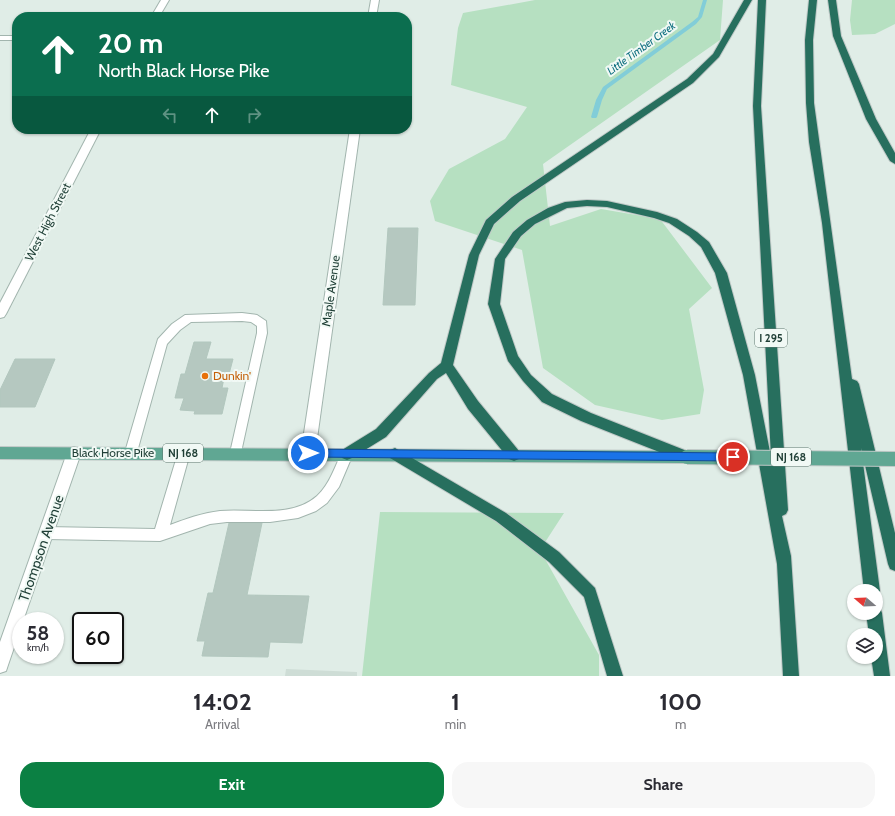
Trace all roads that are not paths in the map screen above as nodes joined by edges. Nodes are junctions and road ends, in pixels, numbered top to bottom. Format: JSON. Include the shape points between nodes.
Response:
{"nodes":[{"id":1,"x":165,"y":0,"type":"edge"},
{"id":2,"x":375,"y":0,"type":"edge"},
{"id":3,"x":748,"y":0,"type":"edge"},
{"id":4,"x":762,"y":0,"type":"edge"},
{"id":5,"x":813,"y":0,"type":"edge"},
{"id":6,"x":832,"y":0,"type":"edge"},
{"id":7,"x":158,"y":12,"type":"edge"},
{"id":8,"x":373,"y":12,"type":"edge"},
{"id":9,"x":0,"y":38,"type":"edge"},
{"id":10,"x":12,"y":38,"type":"edge"},
{"id":11,"x":93,"y":134,"type":"edge"},
{"id":12,"x":354,"y":134,"type":"edge"},
{"id":13,"x":895,"y":161,"type":"edge"},
{"id":14,"x":0,"y":314,"type":"edge"},
{"id":15,"x":838,"y":323,"type":"junction"},
{"id":16,"x":447,"y":365,"type":"junction"},
{"id":17,"x":131,"y":452,"type":"junction"},
{"id":18,"x":0,"y":453,"type":"edge"},
{"id":19,"x":74,"y":453,"type":"junction"},
{"id":20,"x":184,"y":453,"type":"junction"},
{"id":21,"x":236,"y":453,"type":"junction"},
{"id":22,"x":308,"y":453,"type":"junction"},
{"id":23,"x":347,"y":454,"type":"junction"},
{"id":24,"x":395,"y":454,"type":"junction"},
{"id":25,"x":514,"y":455,"type":"junction"},
{"id":26,"x":687,"y":457,"type":"junction"},
{"id":27,"x":895,"y":459,"type":"edge"},
{"id":28,"x":46,"y":534,"type":"junction"},
{"id":29,"x":160,"y":535,"type":"junction"},
{"id":30,"x":784,"y":563,"type":"junction"},
{"id":31,"x":895,"y":564,"type":"edge"},
{"id":32,"x":871,"y":584,"type":"edge"},
{"id":33,"x":875,"y":620,"type":"edge"},
{"id":34,"x":0,"y":665,"type":"edge"},
{"id":35,"x":615,"y":676,"type":"edge"},
{"id":36,"x":790,"y":676,"type":"edge"},
{"id":37,"x":882,"y":676,"type":"edge"}],
"edges":[{"from":1,"to":7,"type":"street"},
{"from":2,"to":8,"type":"street"},
{"from":3,"to":16,"type":"highway","via":[[716,55],[690,81],[516,199],[490,222],[474,255]]},
{"from":4,"to":30,"type":"highway","number":"I 295","via":[[757,106]]},
{"from":5,"to":15,"type":"highway","via":[[809,40],[810,103]]},
{"from":6,"to":13,"type":"highway","via":[[837,36],[871,119]]},
{"from":9,"to":10,"type":"street"},
{"from":11,"to":14,"type":"street","name":"West High Street"},
{"from":12,"to":22,"type":"street","name":"Maple Avenue"},
{"from":15,"to":31,"type":"highway"},
{"from":15,"to":32,"type":"highway"},
{"from":16,"to":23,"type":"highway","via":[[381,433]]},
{"from":16,"to":25,"type":"highway","via":[[473,404]]},
{"from":17,"to":19,"type":"main road","name":"Black Horse Pike","number":"NJ 168"},
{"from":17,"to":20,"type":"main road","name":"Black Horse Pike","number":"NJ 168"},
{"from":17,"to":21,"type":"lane","via":[[162,342],[167,334],[189,318],[242,317],[253,318],[262,324],[262,333]]},
{"from":18,"to":19,"type":"main road","name":"Black Horse Pike","number":"NJ 168"},
{"from":19,"to":28,"type":"street","name":"Thompson Avenue"},
{"from":20,"to":21,"type":"main road","name":"Black Horse Pike","number":"NJ 168"},
{"from":20,"to":29,"type":"lane"},
{"from":21,"to":22,"type":"main road","name":"Black Horse Pike","number":"NJ 168"},
{"from":22,"to":23,"type":"main road","name":"Black Horse Pike","number":"NJ 168"},
{"from":23,"to":24,"type":"main road","name":"Black Horse Pike","number":"NJ 168"},
{"from":23,"to":29,"type":"lane","via":[[332,487],[309,510],[295,515],[205,518]]},
{"from":24,"to":25,"type":"main road","number":"NJ 168"},
{"from":24,"to":35,"type":"highway","via":[[502,517],[554,557],[590,593]]},
{"from":25,"to":26,"type":"main road","number":"NJ 168"},
{"from":26,"to":27,"type":"main road","number":"NJ 168","bridge":true},
{"from":26,"to":30,"type":"highway","via":[[586,417],[547,398],[526,378],[512,358],[494,304],[500,259],[518,234],[531,222],[566,205],[607,204],[658,215],[693,234],[705,245],[722,273],[749,375]]},
{"from":28,"to":29,"type":"lane"},
{"from":28,"to":34,"type":"street","name":"Thompson Avenue"},
{"from":30,"to":36,"type":"highway","number":"I 295"},
{"from":33,"to":37,"type":"highway"}]}
